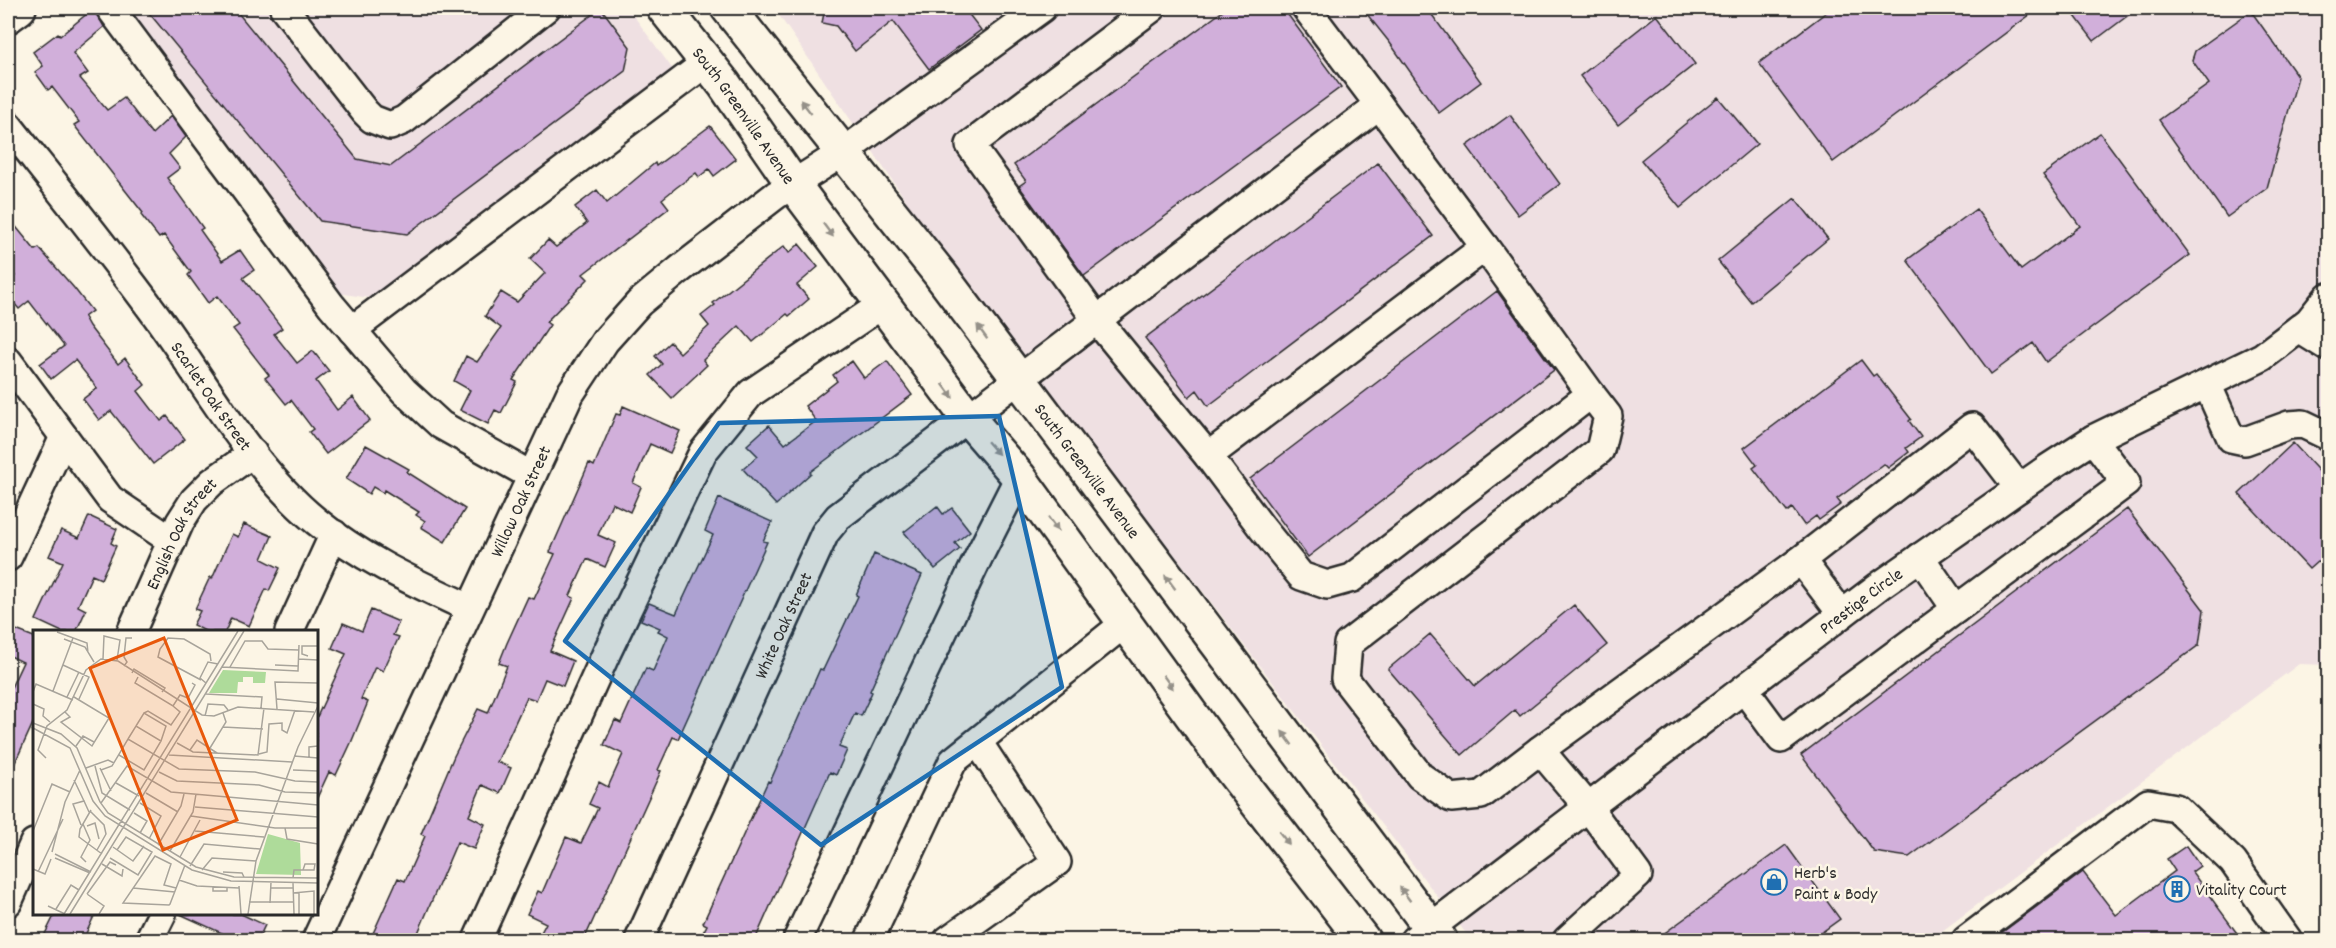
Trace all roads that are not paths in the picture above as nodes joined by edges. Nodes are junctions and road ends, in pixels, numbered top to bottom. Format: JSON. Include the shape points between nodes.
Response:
{"nodes":[{"id":1,"x":19,"y":8,"type":"edge"},
{"id":2,"x":110,"y":8,"type":"edge"},
{"id":3,"x":284,"y":8,"type":"edge"},
{"id":4,"x":546,"y":8,"type":"edge"},
{"id":5,"x":664,"y":8,"type":"edge"},
{"id":6,"x":728,"y":8,"type":"edge"},
{"id":7,"x":1042,"y":8,"type":"edge"},
{"id":8,"x":1152,"y":8,"type":"edge"},
{"id":9,"x":1306,"y":8,"type":"edge"},
{"id":10,"x":8,"y":16,"type":"edge"},
{"id":11,"x":706,"y":62,"type":"junction"},
{"id":12,"x":1378,"y":105,"type":"junction"},
{"id":13,"x":8,"y":125,"type":"edge"},
{"id":14,"x":842,"y":153,"type":"junction"},
{"id":15,"x":793,"y":184,"type":"junction"},
{"id":16,"x":1485,"y":247,"type":"junction"},
{"id":17,"x":2328,"y":297,"type":"edge"},
{"id":18,"x":883,"y":304,"type":"junction"},
{"id":19,"x":1096,"y":319,"type":"junction"},
{"id":20,"x":2299,"y":329,"type":"junction"},
{"id":21,"x":352,"y":330,"type":"junction"},
{"id":22,"x":2328,"y":347,"type":"edge"},
{"id":23,"x":8,"y":361,"type":"edge"},
{"id":24,"x":1017,"y":379,"type":"junction"},
{"id":25,"x":2207,"y":384,"type":"junction"},
{"id":26,"x":1591,"y":394,"type":"junction"},
{"id":27,"x":968,"y":418,"type":"junction"},
{"id":28,"x":2328,"y":436,"type":"edge"},
{"id":29,"x":64,"y":437,"type":"junction"},
{"id":30,"x":2093,"y":439,"type":"junction"},
{"id":31,"x":253,"y":453,"type":"junction"},
{"id":32,"x":1208,"y":456,"type":"junction"},
{"id":33,"x":532,"y":476,"type":"junction"},
{"id":34,"x":1019,"y":477,"type":"junction"},
{"id":35,"x":2019,"y":488,"type":"junction"},
{"id":36,"x":334,"y":534,"type":"junction"},
{"id":37,"x":172,"y":541,"type":"junction"},
{"id":38,"x":1920,"y":557,"type":"junction"},
{"id":39,"x":8,"y":558,"type":"edge"},
{"id":40,"x":1801,"y":560,"type":"junction"},
{"id":41,"x":469,"y":608,"type":"junction"},
{"id":42,"x":1956,"y":609,"type":"junction"},
{"id":43,"x":1842,"y":614,"type":"junction"},
{"id":44,"x":1125,"y":623,"type":"junction"},
{"id":45,"x":131,"y":630,"type":"edge"},
{"id":46,"x":290,"y":630,"type":"edge"},
{"id":47,"x":1744,"y":689,"type":"junction"},
{"id":48,"x":978,"y":742,"type":"junction"},
{"id":49,"x":1540,"y":750,"type":"junction"},
{"id":50,"x":1588,"y":807,"type":"junction"},
{"id":51,"x":33,"y":845,"type":"edge"},
{"id":52,"x":8,"y":902,"type":"edge"},
{"id":53,"x":162,"y":915,"type":"edge"},
{"id":54,"x":1428,"y":936,"type":"edge"},
{"id":55,"x":149,"y":940,"type":"edge"},
{"id":56,"x":316,"y":940,"type":"edge"},
{"id":57,"x":477,"y":940,"type":"edge"},
{"id":58,"x":639,"y":940,"type":"edge"},
{"id":59,"x":797,"y":940,"type":"edge"},
{"id":60,"x":869,"y":940,"type":"edge"},
{"id":61,"x":948,"y":940,"type":"edge"},
{"id":62,"x":1363,"y":940,"type":"edge"},
{"id":63,"x":1567,"y":940,"type":"edge"},
{"id":64,"x":1966,"y":940,"type":"edge"},
{"id":65,"x":2288,"y":940,"type":"edge"}],
"edges":[{"from":1,"to":10,"type":"main road"},
{"from":2,"to":21,"type":"street"},
{"from":3,"to":4,"type":"street","via":[[365,112],[390,126],[404,120]]},
{"from":5,"to":11,"type":"main road","name":"South Greenville Avenue"},
{"from":14,"to":6,"type":"main road","name":"South Greenville Avenue","one_way":true},
{"from":7,"to":14,"type":"street","name":"Willow Oak Street"},
{"from":8,"to":19,"type":"street","via":[[970,146]]},
{"from":9,"to":12,"type":"street"},
{"from":11,"to":15,"type":"main road","name":"South Greenville Avenue"},
{"from":11,"to":21,"type":"street"},
{"from":12,"to":16,"type":"street"},
{"from":12,"to":19,"type":"street","name":"White Oak Street"},
{"from":13,"to":31,"type":"street","name":"Scarlet Oak Street","via":[[155,314]]},
{"from":14,"to":15,"type":"street","name":"Willow Oak Street"},
{"from":24,"to":14,"type":"main road","name":"South Greenville Avenue","one_way":true,"via":[[940,274]]},
{"from":15,"to":18,"type":"main road","name":"South Greenville Avenue","one_way":true},
{"from":15,"to":33,"type":"street","name":"Willow Oak Street","via":[[639,303],[605,341],[570,394]]},
{"from":16,"to":26,"type":"street"},
{"from":16,"to":32,"type":"street"},
{"from":17,"to":20,"type":"street","name":"Prestige Circle"},
{"from":18,"to":27,"type":"main road","name":"South Greenville Avenue","one_way":true},
{"from":18,"to":57,"type":"street","via":[[751,393],[704,452],[607,652]]},
{"from":19,"to":24,"type":"street","name":"White Oak Street"},
{"from":19,"to":32,"type":"street"},
{"from":20,"to":22,"type":"street"},
{"from":20,"to":25,"type":"street","name":"Prestige Circle","via":[[2262,357]]},
{"from":21,"to":33,"type":"street","via":[[404,391],[441,425]]},
{"from":23,"to":29,"type":"street"},
{"from":24,"to":27,"type":"street","name":"White Oak Street"},
{"from":54,"to":24,"type":"main road","name":"South Greenville Avenue","one_way":true},
{"from":25,"to":28,"type":"street","via":[[2230,438],[2245,441],[2303,424]]},
{"from":25,"to":30,"type":"street","name":"Prestige Circle"},
{"from":26,"to":32,"type":"street","via":[[1352,578],[1327,585],[1302,576]]},
{"from":26,"to":49,"type":"street","via":[[1608,416],[1600,450],[1348,644],[1346,679],[1420,776],[1451,798],[1481,795]]},
{"from":27,"to":34,"type":"main road","name":"South Greenville Avenue","one_way":true},
{"from":27,"to":58,"type":"street","name":"White Oak Street","via":[[838,517],[825,533]]},
{"from":29,"to":37,"type":"street","via":[[110,499]]},
{"from":29,"to":39,"type":"street"},
{"from":30,"to":35,"type":"street","name":"Prestige Circle"},
{"from":30,"to":42,"type":"street","via":[[2126,483]]},
{"from":31,"to":36,"type":"street","name":"Scarlet Oak Street","via":[[287,496]]},
{"from":31,"to":37,"type":"street","name":"English Oak Street","via":[[194,500]]},
{"from":33,"to":41,"type":"street","name":"Willow Oak Street"},
{"from":34,"to":44,"type":"main road","name":"South Greenville Avenue","one_way":true},
{"from":34,"to":59,"type":"street"},
{"from":35,"to":38,"type":"street","name":"Prestige Circle"},
{"from":35,"to":40,"type":"street","via":[[1972,427]]},
{"from":36,"to":41,"type":"street","name":"Scarlet Oak Street","via":[[383,567]]},
{"from":36,"to":46,"type":"street"},
{"from":37,"to":45,"type":"street","name":"English Oak Street"},
{"from":38,"to":42,"type":"street"},
{"from":38,"to":43,"type":"street","name":"Prestige Circle"},
{"from":40,"to":43,"type":"street"},
{"from":40,"to":49,"type":"street"},
{"from":41,"to":56,"type":"street","name":"Willow Oak Street"},
{"from":42,"to":47,"type":"street","via":[[1781,739]]},
{"from":43,"to":47,"type":"street","name":"Prestige Circle"},
{"from":44,"to":48,"type":"street"},
{"from":44,"to":62,"type":"main road","name":"South Greenville Avenue","one_way":true,"via":[[1230,768]]},
{"from":47,"to":50,"type":"street","name":"Prestige Circle"},
{"from":48,"to":60,"type":"street","via":[[953,761]]},
{"from":48,"to":61,"type":"street","via":[[1057,862]]},
{"from":49,"to":50,"type":"street"},
{"from":50,"to":54,"type":"street","name":"Prestige Circle"},
{"from":50,"to":63,"type":"street","via":[[1638,875]]},
{"from":51,"to":52,"type":"street"},
{"from":53,"to":55,"type":"street"},
{"from":64,"to":65,"type":"street","via":[[2148,803],[2176,808],[2233,862]]}]}
